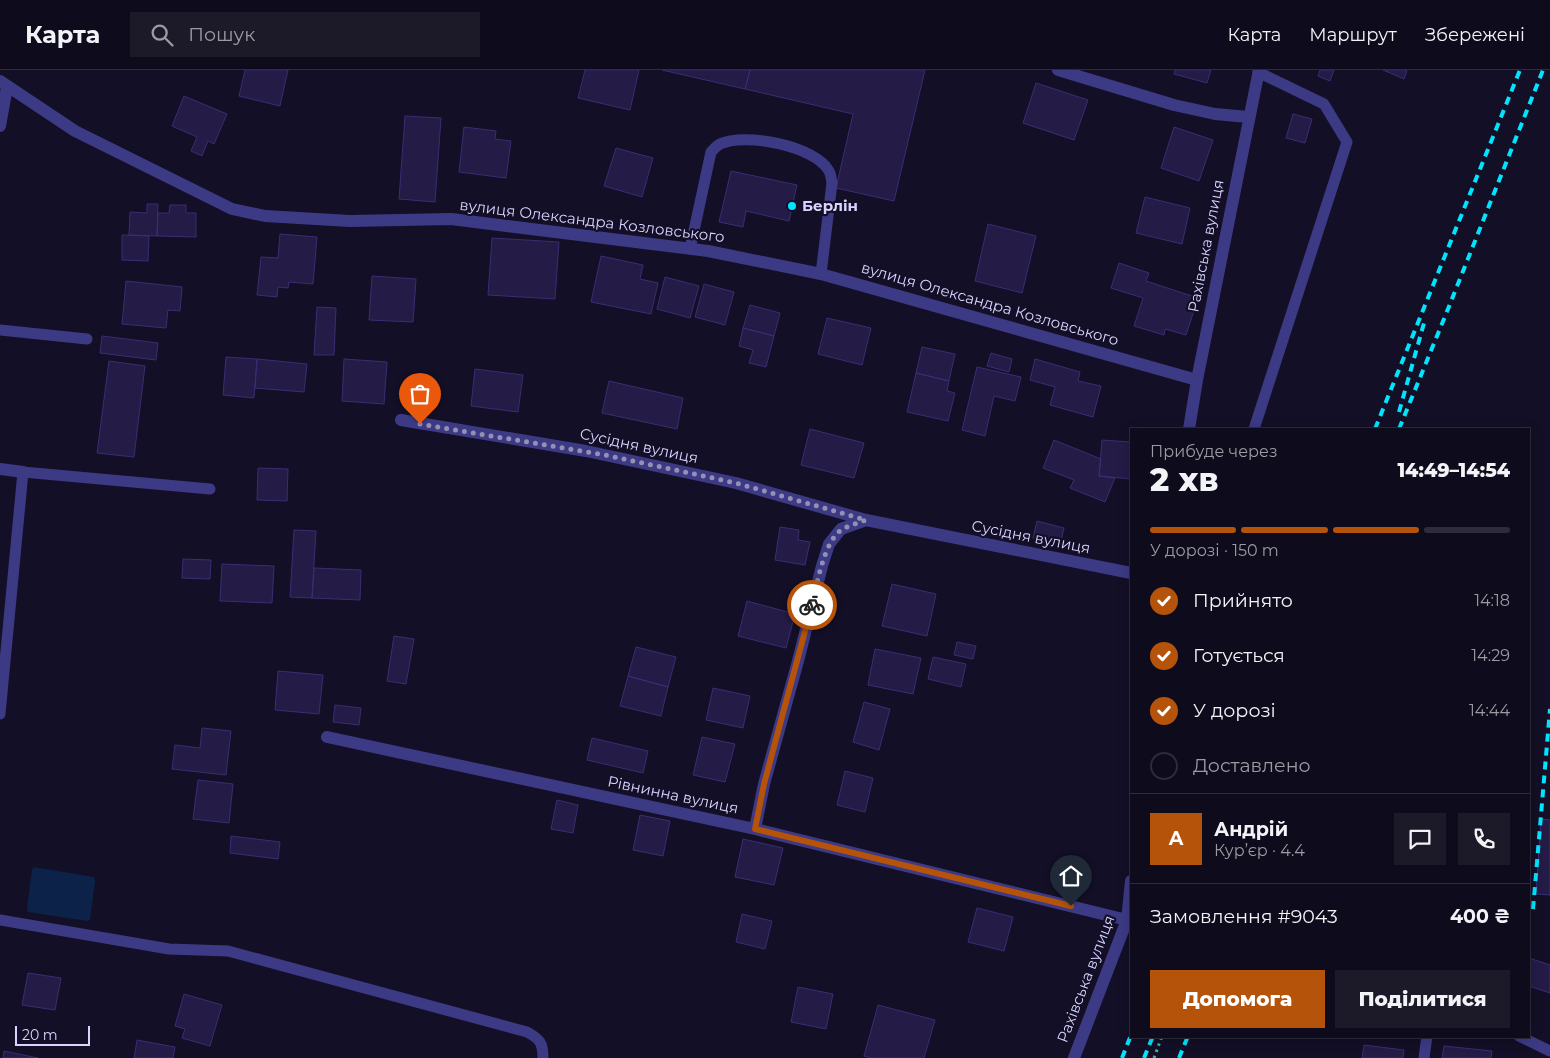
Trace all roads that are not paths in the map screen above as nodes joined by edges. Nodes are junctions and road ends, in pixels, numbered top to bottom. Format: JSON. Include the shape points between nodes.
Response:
{"nodes":[{"id":1,"x":1058,"y":70,"type":"edge"},
{"id":2,"x":1258,"y":71,"type":"edge"},
{"id":3,"x":4,"y":84,"type":"edge"},
{"id":4,"x":1248,"y":117,"type":"junction"},
{"id":5,"x":0,"y":126,"type":"edge"},
{"id":6,"x":690,"y":249,"type":"junction"},
{"id":7,"x":821,"y":274,"type":"junction"},
{"id":8,"x":0,"y":330,"type":"edge"},
{"id":9,"x":87,"y":339,"type":"dead end"},
{"id":10,"x":1196,"y":380,"type":"junction"},
{"id":11,"x":402,"y":420,"type":"dead end"},
{"id":12,"x":1190,"y":428,"type":"edge"},
{"id":13,"x":1254,"y":428,"type":"edge"},
{"id":14,"x":0,"y":469,"type":"edge"},
{"id":15,"x":23,"y":472,"type":"junction"},
{"id":16,"x":210,"y":489,"type":"dead end"},
{"id":17,"x":866,"y":520,"type":"junction"},
{"id":18,"x":1130,"y":574,"type":"edge"},
{"id":19,"x":0,"y":714,"type":"edge"},
{"id":20,"x":327,"y":736,"type":"dead end"},
{"id":21,"x":755,"y":829,"type":"junction"},
{"id":22,"x":1130,"y":891,"type":"edge"},
{"id":23,"x":0,"y":920,"type":"edge"},
{"id":24,"x":1127,"y":920,"type":"junction"},
{"id":25,"x":1427,"y":1038,"type":"edge"},
{"id":26,"x":1523,"y":1038,"type":"edge"},
{"id":27,"x":1550,"y":1051,"type":"edge"},
{"id":28,"x":543,"y":1058,"type":"edge"},
{"id":29,"x":1074,"y":1058,"type":"edge"},
{"id":30,"x":1424,"y":1058,"type":"edge"}],
"edges":[{"from":1,"to":4,"type":"street","via":[[1174,106]]},
{"from":2,"to":4,"type":"street","name":"Рахівська вулиця"},
{"from":2,"to":13,"type":"lane","via":[[1324,104],[1347,142]]},
{"from":3,"to":5,"type":"street"},
{"from":3,"to":6,"type":"street","name":"вулиця Олександра Козловського","via":[[75,131],[232,209],[265,216],[350,221],[451,219]]},
{"from":4,"to":10,"type":"street","name":"Рахівська вулиця"},
{"from":6,"to":7,"type":"street","name":"вулиця Олександра Козловського"},
{"from":6,"to":7,"type":"lane","via":[[711,152],[718,145],[730,141],[766,141],[804,152],[829,171],[832,182]]},
{"from":7,"to":10,"type":"street","name":"вулиця Олександра Козловського"},
{"from":8,"to":9,"type":"lane"},
{"from":10,"to":12,"type":"street","name":"Рахівська вулиця"},
{"from":11,"to":17,"type":"street","name":"Сусідня вулиця","via":[[605,455],[736,483]]},
{"from":14,"to":15,"type":"street"},
{"from":15,"to":16,"type":"lane"},
{"from":15,"to":19,"type":"lane"},
{"from":17,"to":18,"type":"street","name":"Сусідня вулиця"},
{"from":17,"to":21,"type":"street","via":[[841,529],[829,544],[764,784]]},
{"from":20,"to":21,"type":"street","name":"Рівнинна вулиця"},
{"from":21,"to":24,"type":"street","name":"Рівнинна вулиця"},
{"from":22,"to":24,"type":"street","name":"Рахівська вулиця"},
{"from":23,"to":28,"type":"lane","via":[[169,948],[228,951],[527,1032],[538,1038]]},
{"from":24,"to":29,"type":"street","name":"Рахівська вулиця"},
{"from":25,"to":30,"type":"lane"},
{"from":26,"to":27,"type":"lane"}]}
